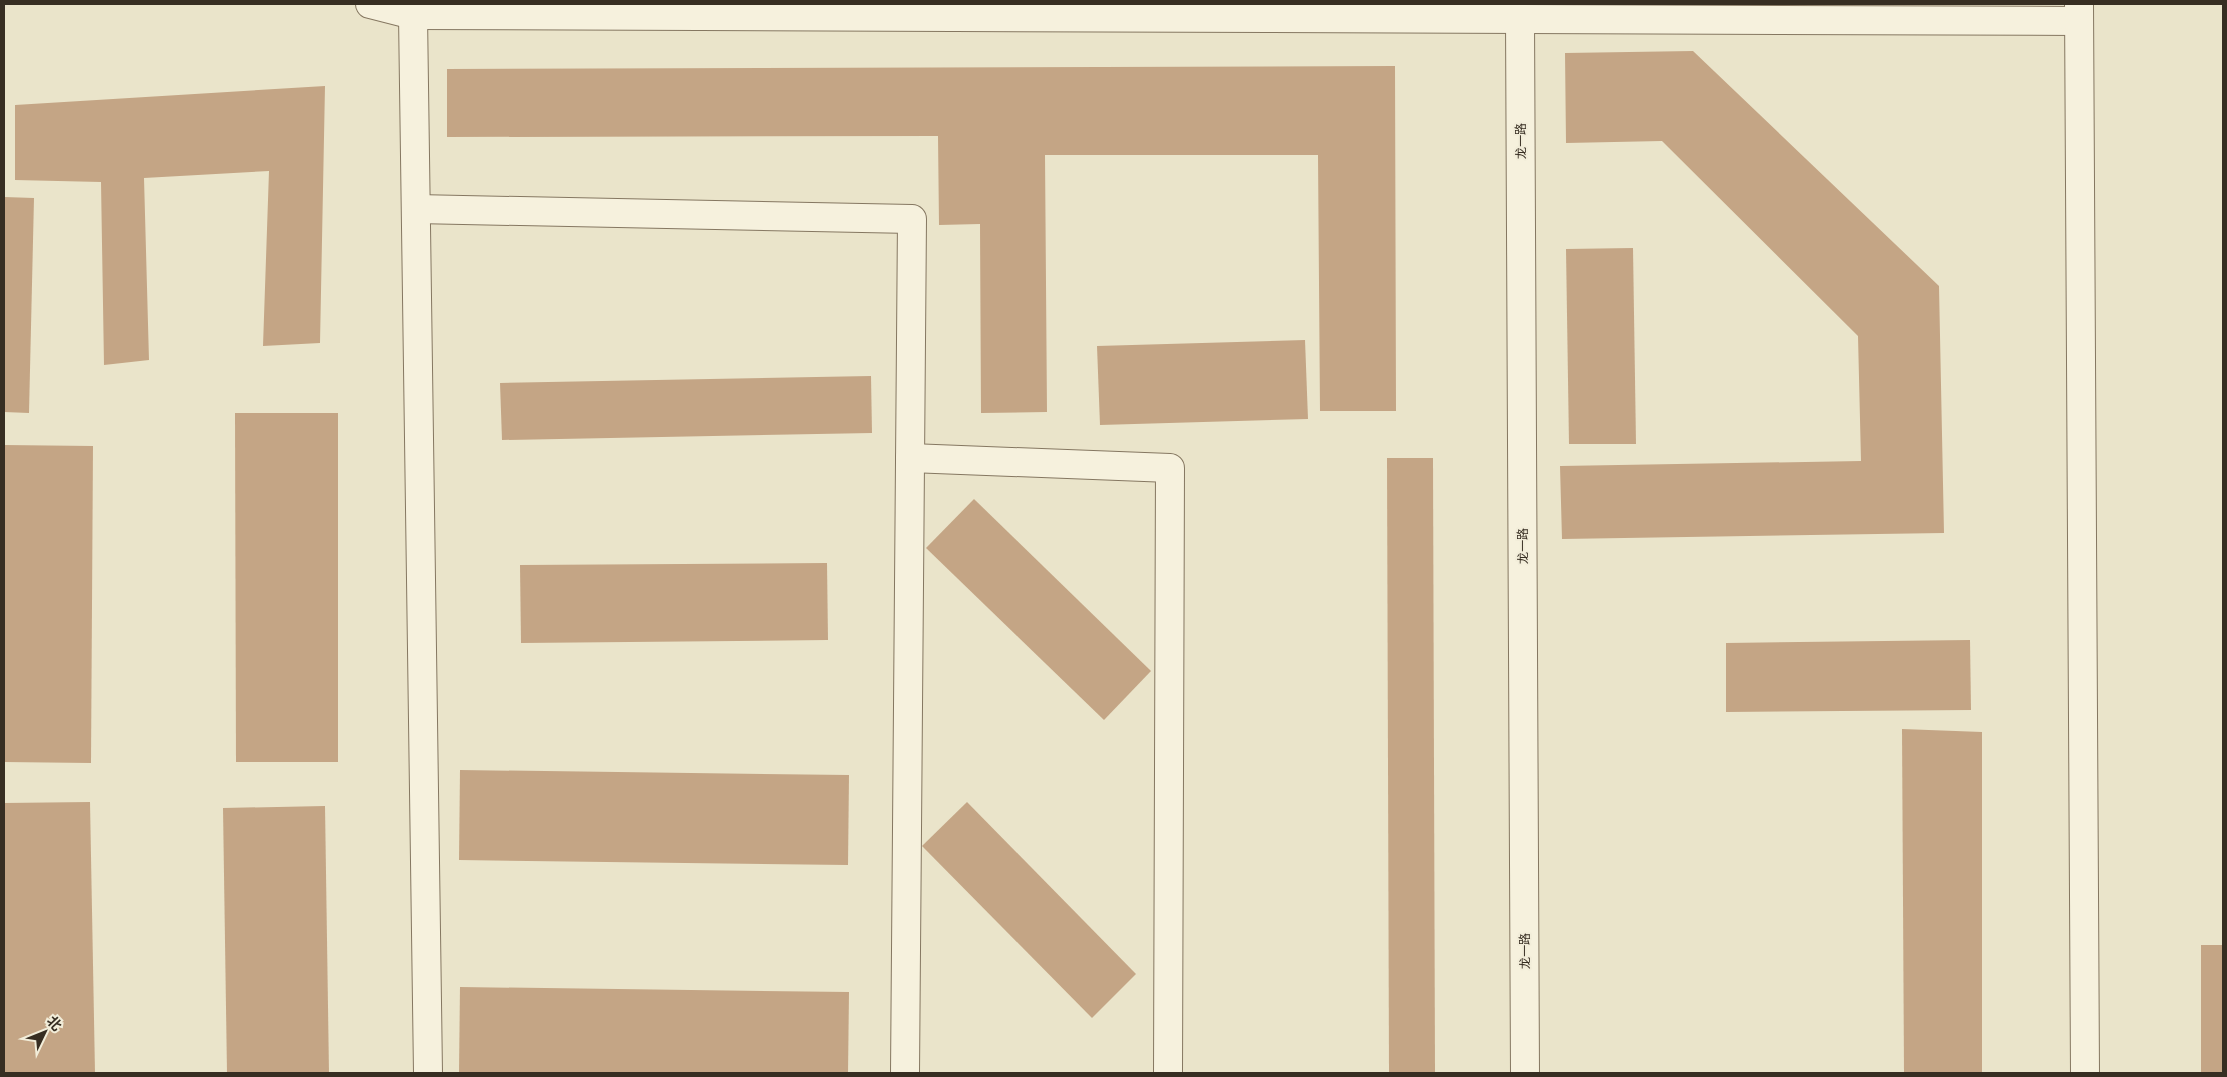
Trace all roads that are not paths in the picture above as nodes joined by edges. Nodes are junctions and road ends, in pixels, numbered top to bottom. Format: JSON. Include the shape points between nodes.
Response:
{"nodes":[{"id":1,"x":370,"y":4,"type":"edge"},
{"id":2,"x":2079,"y":12,"type":"edge"},
{"id":3,"x":413,"y":16,"type":"junction"},
{"id":4,"x":1520,"y":19,"type":"junction"},
{"id":5,"x":416,"y":209,"type":"junction"},
{"id":6,"x":910,"y":458,"type":"junction"},
{"id":7,"x":428,"y":1073,"type":"edge"},
{"id":8,"x":905,"y":1073,"type":"edge"},
{"id":9,"x":1168,"y":1073,"type":"edge"},
{"id":10,"x":1525,"y":1073,"type":"edge"},
{"id":11,"x":2085,"y":1073,"type":"edge"}],
"edges":[{"from":1,"to":3,"type":"street"},
{"from":2,"to":4,"type":"street"},
{"from":2,"to":11,"type":"street"},
{"from":3,"to":4,"type":"street"},
{"from":3,"to":5,"type":"street"},
{"from":4,"to":10,"type":"street","name":"龙一路"},
{"from":5,"to":6,"type":"street","via":[[912,219]]},
{"from":5,"to":7,"type":"street"},
{"from":6,"to":8,"type":"street"},
{"from":6,"to":9,"type":"street","via":[[1170,468]]}]}
